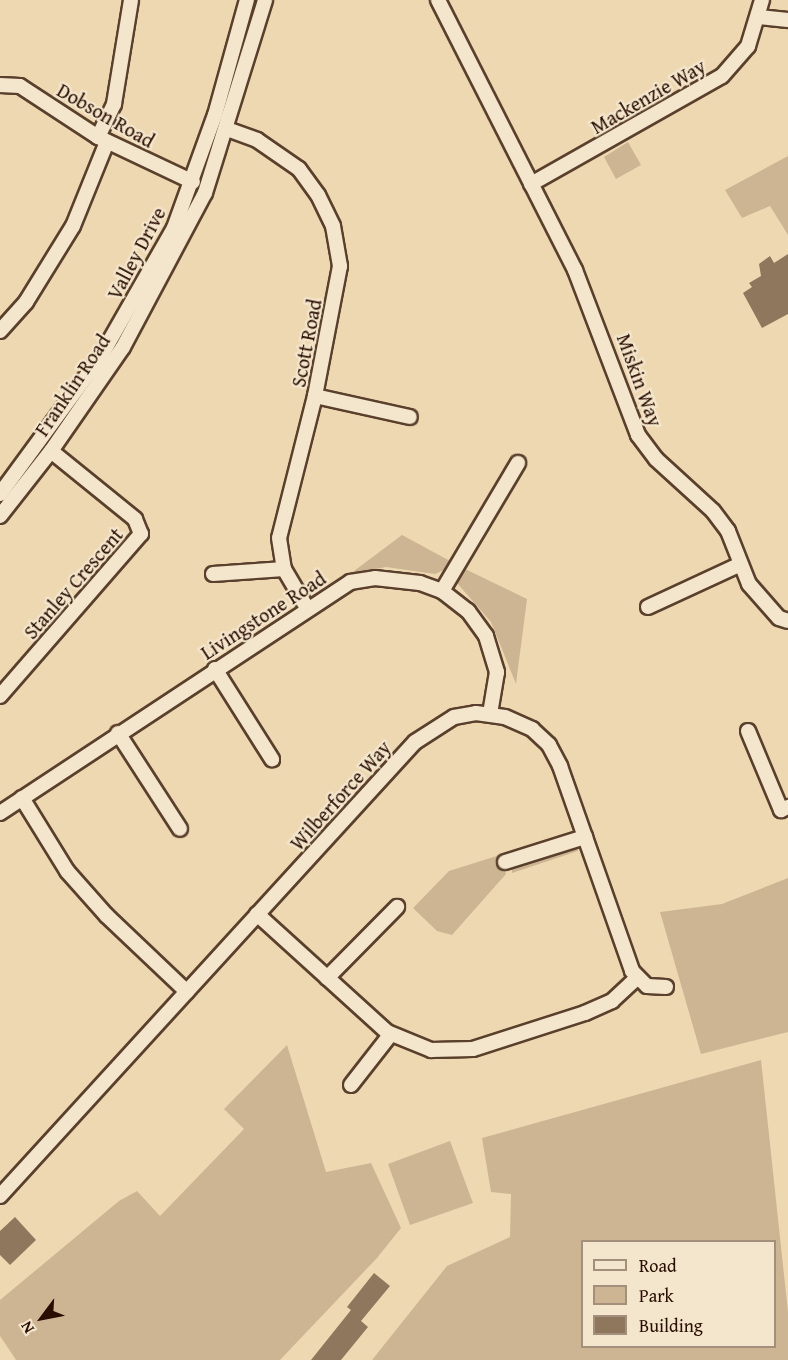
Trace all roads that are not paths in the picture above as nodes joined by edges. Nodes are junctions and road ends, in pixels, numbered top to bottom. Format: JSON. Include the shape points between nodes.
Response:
{"nodes":[{"id":1,"x":130,"y":0,"type":"edge"},
{"id":2,"x":248,"y":0,"type":"edge"},
{"id":3,"x":265,"y":0,"type":"edge"},
{"id":4,"x":438,"y":0,"type":"edge"},
{"id":5,"x":762,"y":0,"type":"edge"},
{"id":6,"x":759,"y":17,"type":"junction"},
{"id":7,"x":788,"y":20,"type":"edge"},
{"id":8,"x":0,"y":85,"type":"edge"},
{"id":9,"x":227,"y":129,"type":"junction"},
{"id":10,"x":103,"y":139,"type":"junction"},
{"id":11,"x":193,"y":182,"type":"junction"},
{"id":12,"x":531,"y":184,"type":"junction"},
{"id":13,"x":0,"y":331,"type":"edge"},
{"id":14,"x":315,"y":396,"type":"junction"},
{"id":15,"x":410,"y":417,"type":"dead end"},
{"id":16,"x":51,"y":451,"type":"junction"},
{"id":17,"x":518,"y":463,"type":"dead end"},
{"id":18,"x":0,"y":494,"type":"edge"},
{"id":19,"x":0,"y":516,"type":"edge"},
{"id":20,"x":741,"y":564,"type":"junction"},
{"id":21,"x":284,"y":569,"type":"junction"},
{"id":22,"x":213,"y":574,"type":"dead end"},
{"id":23,"x":441,"y":591,"type":"junction"},
{"id":24,"x":648,"y":607,"type":"dead end"},
{"id":25,"x":307,"y":608,"type":"junction"},
{"id":26,"x":788,"y":621,"type":"edge"},
{"id":27,"x":215,"y":669,"type":"junction"},
{"id":28,"x":0,"y":696,"type":"edge"},
{"id":29,"x":490,"y":714,"type":"junction"},
{"id":30,"x":748,"y":731,"type":"dead end"},
{"id":31,"x":118,"y":733,"type":"junction"},
{"id":32,"x":272,"y":759,"type":"dead end"},
{"id":33,"x":22,"y":798,"type":"junction"},
{"id":34,"x":788,"y":807,"type":"edge"},
{"id":35,"x":0,"y":813,"type":"edge"},
{"id":36,"x":180,"y":829,"type":"dead end"},
{"id":37,"x":585,"y":837,"type":"junction"},
{"id":38,"x":506,"y":863,"type":"dead end"},
{"id":39,"x":397,"y":907,"type":"dead end"},
{"id":40,"x":257,"y":914,"type":"junction"},
{"id":41,"x":327,"y":978,"type":"junction"},
{"id":42,"x":637,"y":978,"type":"junction"},
{"id":43,"x":666,"y":987,"type":"dead end"},
{"id":44,"x":187,"y":992,"type":"junction"},
{"id":45,"x":390,"y":1035,"type":"junction"},
{"id":46,"x":351,"y":1085,"type":"dead end"},
{"id":47,"x":0,"y":1194,"type":"edge"}],
"edges":[{"from":1,"to":10,"type":"street","via":[[114,104]]},
{"from":2,"to":11,"type":"street","name":"Valley Drive"},
{"from":3,"to":9,"type":"street","name":"Franklin Road"},
{"from":4,"to":12,"type":"street","name":"Miskin Way"},
{"from":5,"to":6,"type":"street","name":"Mackenzie Way"},
{"from":6,"to":7,"type":"street"},
{"from":6,"to":12,"type":"street","name":"Mackenzie Way","via":[[745,51],[720,77]]},
{"from":8,"to":10,"type":"street","name":"Dobson Road","via":[[20,86]]},
{"from":9,"to":14,"type":"street","name":"Scott Road","via":[[257,140],[299,169],[333,226],[340,266]]},
{"from":9,"to":16,"type":"street","name":"Franklin Road","via":[[205,193],[123,347]]},
{"from":10,"to":11,"type":"street","name":"Dobson Road"},
{"from":10,"to":13,"type":"street","via":[[73,226],[26,302]]},
{"from":11,"to":18,"type":"street","name":"Valley Drive","via":[[168,238],[103,352],[44,439]]},
{"from":12,"to":20,"type":"street","name":"Miskin Way","via":[[592,308],[638,435],[656,459],[713,511],[728,531]]},
{"from":14,"to":15,"type":"street"},
{"from":14,"to":21,"type":"street","name":"Scott Road","via":[[279,538]]},
{"from":16,"to":19,"type":"street","name":"Franklin Road"},
{"from":16,"to":28,"type":"street","name":"Stanley Crescent","via":[[135,519],[141,534]]},
{"from":17,"to":23,"type":"street"},
{"from":20,"to":24,"type":"street"},
{"from":20,"to":26,"type":"street","name":"Miskin Way","via":[[749,584]]},
{"from":21,"to":22,"type":"street"},
{"from":21,"to":25,"type":"street","name":"Scott Road"},
{"from":23,"to":25,"type":"street","name":"Livingstone Road","via":[[420,583],[375,578],[350,582]]},
{"from":23,"to":29,"type":"street","name":"Livingstone Road","via":[[468,611],[486,636],[497,672]]},
{"from":25,"to":27,"type":"street","name":"Livingstone Road"},
{"from":27,"to":31,"type":"street","name":"Livingstone Road"},
{"from":27,"to":32,"type":"street"},
{"from":29,"to":37,"type":"street","name":"Wilberforce Way","via":[[525,725],[549,745]]},
{"from":29,"to":40,"type":"street","name":"Wilberforce Way","via":[[449,719],[417,739]]},
{"from":30,"to":34,"type":"street","via":[[781,810]]},
{"from":31,"to":33,"type":"street","name":"Livingstone Road"},
{"from":31,"to":36,"type":"street"},
{"from":33,"to":35,"type":"street","name":"Livingstone Road"},
{"from":33,"to":44,"type":"street","via":[[67,871],[107,916]]},
{"from":37,"to":38,"type":"street"},
{"from":37,"to":42,"type":"street","name":"Wilberforce Way"},
{"from":39,"to":41,"type":"street"},
{"from":40,"to":41,"type":"street"},
{"from":40,"to":44,"type":"street","name":"Wilberforce Way"},
{"from":41,"to":45,"type":"street"},
{"from":42,"to":43,"type":"street","via":[[650,987]]},
{"from":42,"to":45,"type":"street","via":[[612,1000],[591,1011],[473,1049],[431,1050]]},
{"from":44,"to":47,"type":"street","name":"Wilberforce Way"},
{"from":45,"to":46,"type":"street"}]}
